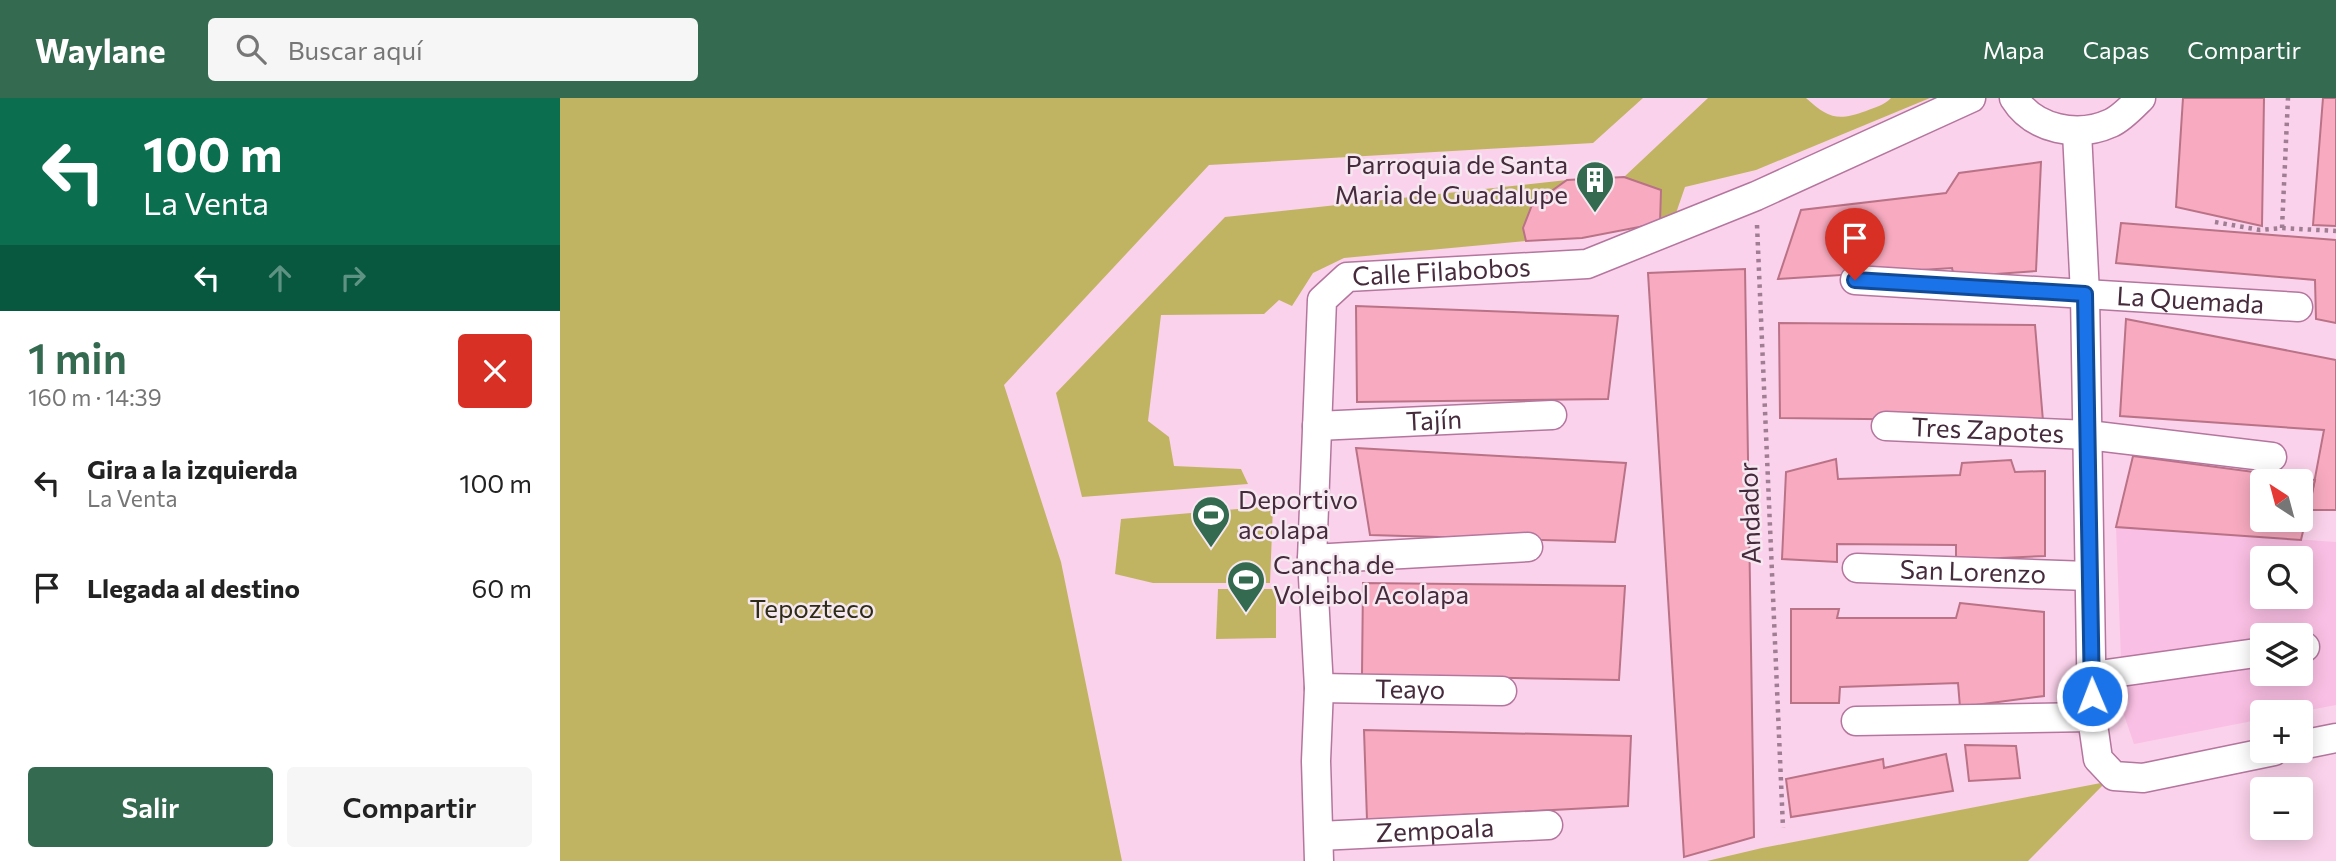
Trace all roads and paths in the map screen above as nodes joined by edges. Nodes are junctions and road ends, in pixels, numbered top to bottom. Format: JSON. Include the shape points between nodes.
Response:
{"nodes":[{"id":1,"x":1971,"y":98,"type":"edge"},
{"id":2,"x":2014,"y":98,"type":"edge"},
{"id":3,"x":2141,"y":98,"type":"edge"},
{"id":4,"x":2288,"y":98,"type":"edge"},
{"id":5,"x":2077,"y":132,"type":"junction"},
{"id":6,"x":1756,"y":196,"type":"junction"},
{"id":7,"x":2215,"y":222,"type":"dead end"},
{"id":8,"x":2282,"y":228,"type":"junction"},
{"id":9,"x":2336,"y":231,"type":"edge"},
{"id":10,"x":1855,"y":280,"type":"dead end"},
{"id":11,"x":2085,"y":294,"type":"junction"},
{"id":12,"x":2298,"y":307,"type":"dead end"},
{"id":13,"x":1552,"y":415,"type":"dead end"},
{"id":14,"x":1317,"y":426,"type":"junction"},
{"id":15,"x":1886,"y":426,"type":"dead end"},
{"id":16,"x":2088,"y":435,"type":"junction"},
{"id":17,"x":2272,"y":457,"type":"dead end"},
{"id":18,"x":1528,"y":547,"type":"dead end"},
{"id":19,"x":1312,"y":559,"type":"junction"},
{"id":20,"x":1857,"y":568,"type":"dead end"},
{"id":21,"x":2088,"y":576,"type":"junction"},
{"id":22,"x":2250,"y":654,"type":"edge"},
{"id":23,"x":2092,"y":676,"type":"junction"},
{"id":24,"x":1319,"y":688,"type":"junction"},
{"id":25,"x":1502,"y":691,"type":"dead end"},
{"id":26,"x":2092,"y":717,"type":"junction"},
{"id":27,"x":1856,"y":721,"type":"dead end"},
{"id":28,"x":2336,"y":738,"type":"edge"},
{"id":29,"x":2313,"y":743,"type":"edge"},
{"id":30,"x":2250,"y":756,"type":"edge"},
{"id":31,"x":1548,"y":825,"type":"dead end"},
{"id":32,"x":1783,"y":828,"type":"dead end"},
{"id":33,"x":1319,"y":848,"type":"edge"}],
"edges":[{"from":1,"to":6,"type":"street","name":"Calle Filabobos"},
{"from":2,"to":5,"type":"street","via":[[2020,108],[2046,126]]},
{"from":3,"to":5,"type":"street","via":[[2113,123]]},
{"from":4,"to":8,"type":"path"},
{"from":5,"to":11,"type":"street"},
{"from":6,"to":14,"type":"street","name":"Calle Filabobos","via":[[1587,264],[1347,277],[1322,300]]},
{"from":6,"to":32,"type":"path","name":"Andador"},
{"from":7,"to":8,"type":"path","via":[[2260,230]]},
{"from":8,"to":9,"type":"path"},
{"from":10,"to":11,"type":"street","name":"La Quemada"},
{"from":11,"to":12,"type":"street","name":"La Quemada"},
{"from":11,"to":16,"type":"street"},
{"from":13,"to":14,"type":"street","name":"Tajín"},
{"from":14,"to":19,"type":"street","name":"Calle Filabobos"},
{"from":15,"to":16,"type":"street","name":"Tres Zapotes"},
{"from":16,"to":17,"type":"street","name":"Tres Zapotes"},
{"from":16,"to":21,"type":"street"},
{"from":18,"to":19,"type":"street"},
{"from":19,"to":24,"type":"street","name":"Calle Filabobos"},
{"from":20,"to":21,"type":"street","name":"San Lorenzo"},
{"from":21,"to":23,"type":"street"},
{"from":22,"to":23,"type":"street"},
{"from":23,"to":26,"type":"street"},
{"from":24,"to":25,"type":"street","name":"Teayo"},
{"from":24,"to":33,"type":"street","name":"Calle Filabobos"},
{"from":26,"to":27,"type":"street"},
{"from":26,"to":30,"type":"street","via":[[2098,759],[2114,776],[2143,778]]},
{"from":28,"to":29,"type":"street"},
{"from":31,"to":33,"type":"street","name":"Zempoala"}]}
